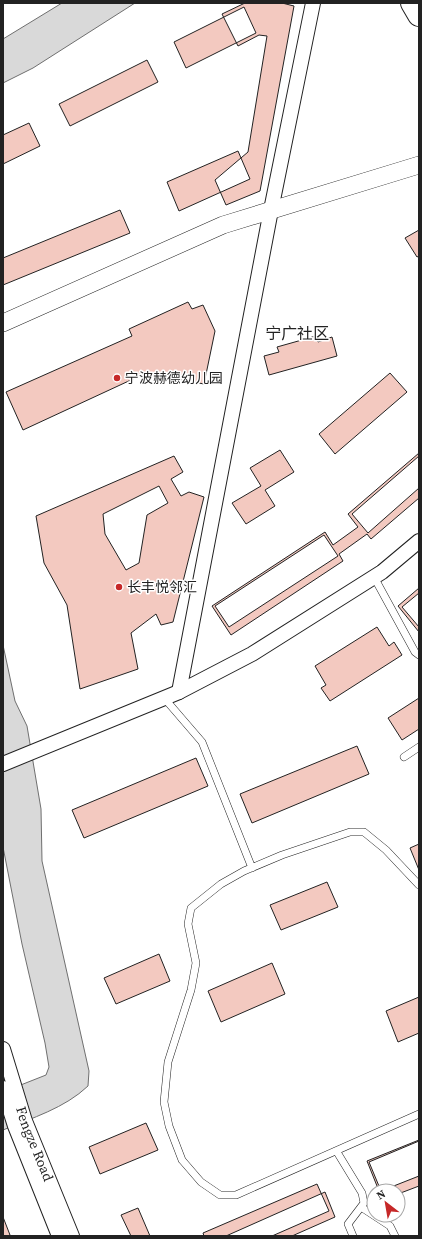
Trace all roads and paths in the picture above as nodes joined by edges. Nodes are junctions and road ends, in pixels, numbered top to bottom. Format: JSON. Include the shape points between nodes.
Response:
{"nodes":[{"id":1,"x":313,"y":3,"type":"edge"},
{"id":2,"x":412,"y":3,"type":"edge"},
{"id":3,"x":419,"y":15,"type":"edge"},
{"id":4,"x":419,"y":165,"type":"edge"},
{"id":5,"x":271,"y":210,"type":"junction"},
{"id":6,"x":3,"y":322,"type":"edge"},
{"id":7,"x":419,"y":540,"type":"edge"},
{"id":8,"x":374,"y":577,"type":"junction"},
{"id":9,"x":419,"y":655,"type":"edge"},
{"id":10,"x":180,"y":692,"type":"junction"},
{"id":11,"x":165,"y":699,"type":"junction"},
{"id":12,"x":419,"y":747,"type":"edge"},
{"id":13,"x":404,"y":757,"type":"dead end"},
{"id":14,"x":3,"y":764,"type":"edge"},
{"id":15,"x":252,"y":868,"type":"junction"},
{"id":16,"x":419,"y":885,"type":"edge"},
{"id":17,"x":3,"y":1049,"type":"edge"},
{"id":18,"x":7,"y":1083,"type":"edge"},
{"id":19,"x":419,"y":1114,"type":"edge"},
{"id":20,"x":20,"y":1123,"type":"junction"},
{"id":21,"x":338,"y":1152,"type":"junction"},
{"id":22,"x":361,"y":1207,"type":"junction"},
{"id":23,"x":60,"y":1236,"type":"edge"},
{"id":24,"x":72,"y":1236,"type":"edge"},
{"id":25,"x":353,"y":1236,"type":"edge"},
{"id":26,"x":395,"y":1236,"type":"edge"}],
"edges":[{"from":1,"to":5,"type":"street"},
{"from":2,"to":3,"type":"main road"},
{"from":4,"to":5,"type":"street"},
{"from":5,"to":6,"type":"street","via":[[223,225]]},
{"from":5,"to":10,"type":"street"},
{"from":7,"to":8,"type":"street"},
{"from":8,"to":9,"type":"lane"},
{"from":8,"to":10,"type":"street","via":[[252,654]]},
{"from":10,"to":11,"type":"street"},
{"from":11,"to":14,"type":"street"},
{"from":11,"to":15,"type":"lane","via":[[202,742]]},
{"from":12,"to":13,"type":"lane"},
{"from":15,"to":16,"type":"lane","via":[[350,832],[364,832],[386,850]]},
{"from":15,"to":21,"type":"lane","via":[[221,884],[191,908],[188,924],[196,964],[191,990],[168,1062],[164,1102],[169,1126],[182,1160],[201,1182],[220,1195],[236,1195]]},
{"from":17,"to":18,"type":"street","name":"Fengze Road"},
{"from":18,"to":20,"type":"street","name":"Fengze Road"},
{"from":19,"to":21,"type":"lane"},
{"from":20,"to":23,"type":"street","name":"Fengze Road"},
{"from":20,"to":24,"type":"street","name":"Fengze Road"},
{"from":21,"to":22,"type":"lane","via":[[362,1193],[364,1203]]},
{"from":22,"to":25,"type":"lane","via":[[348,1224]]},
{"from":22,"to":26,"type":"lane","via":[[390,1226]]}]}
